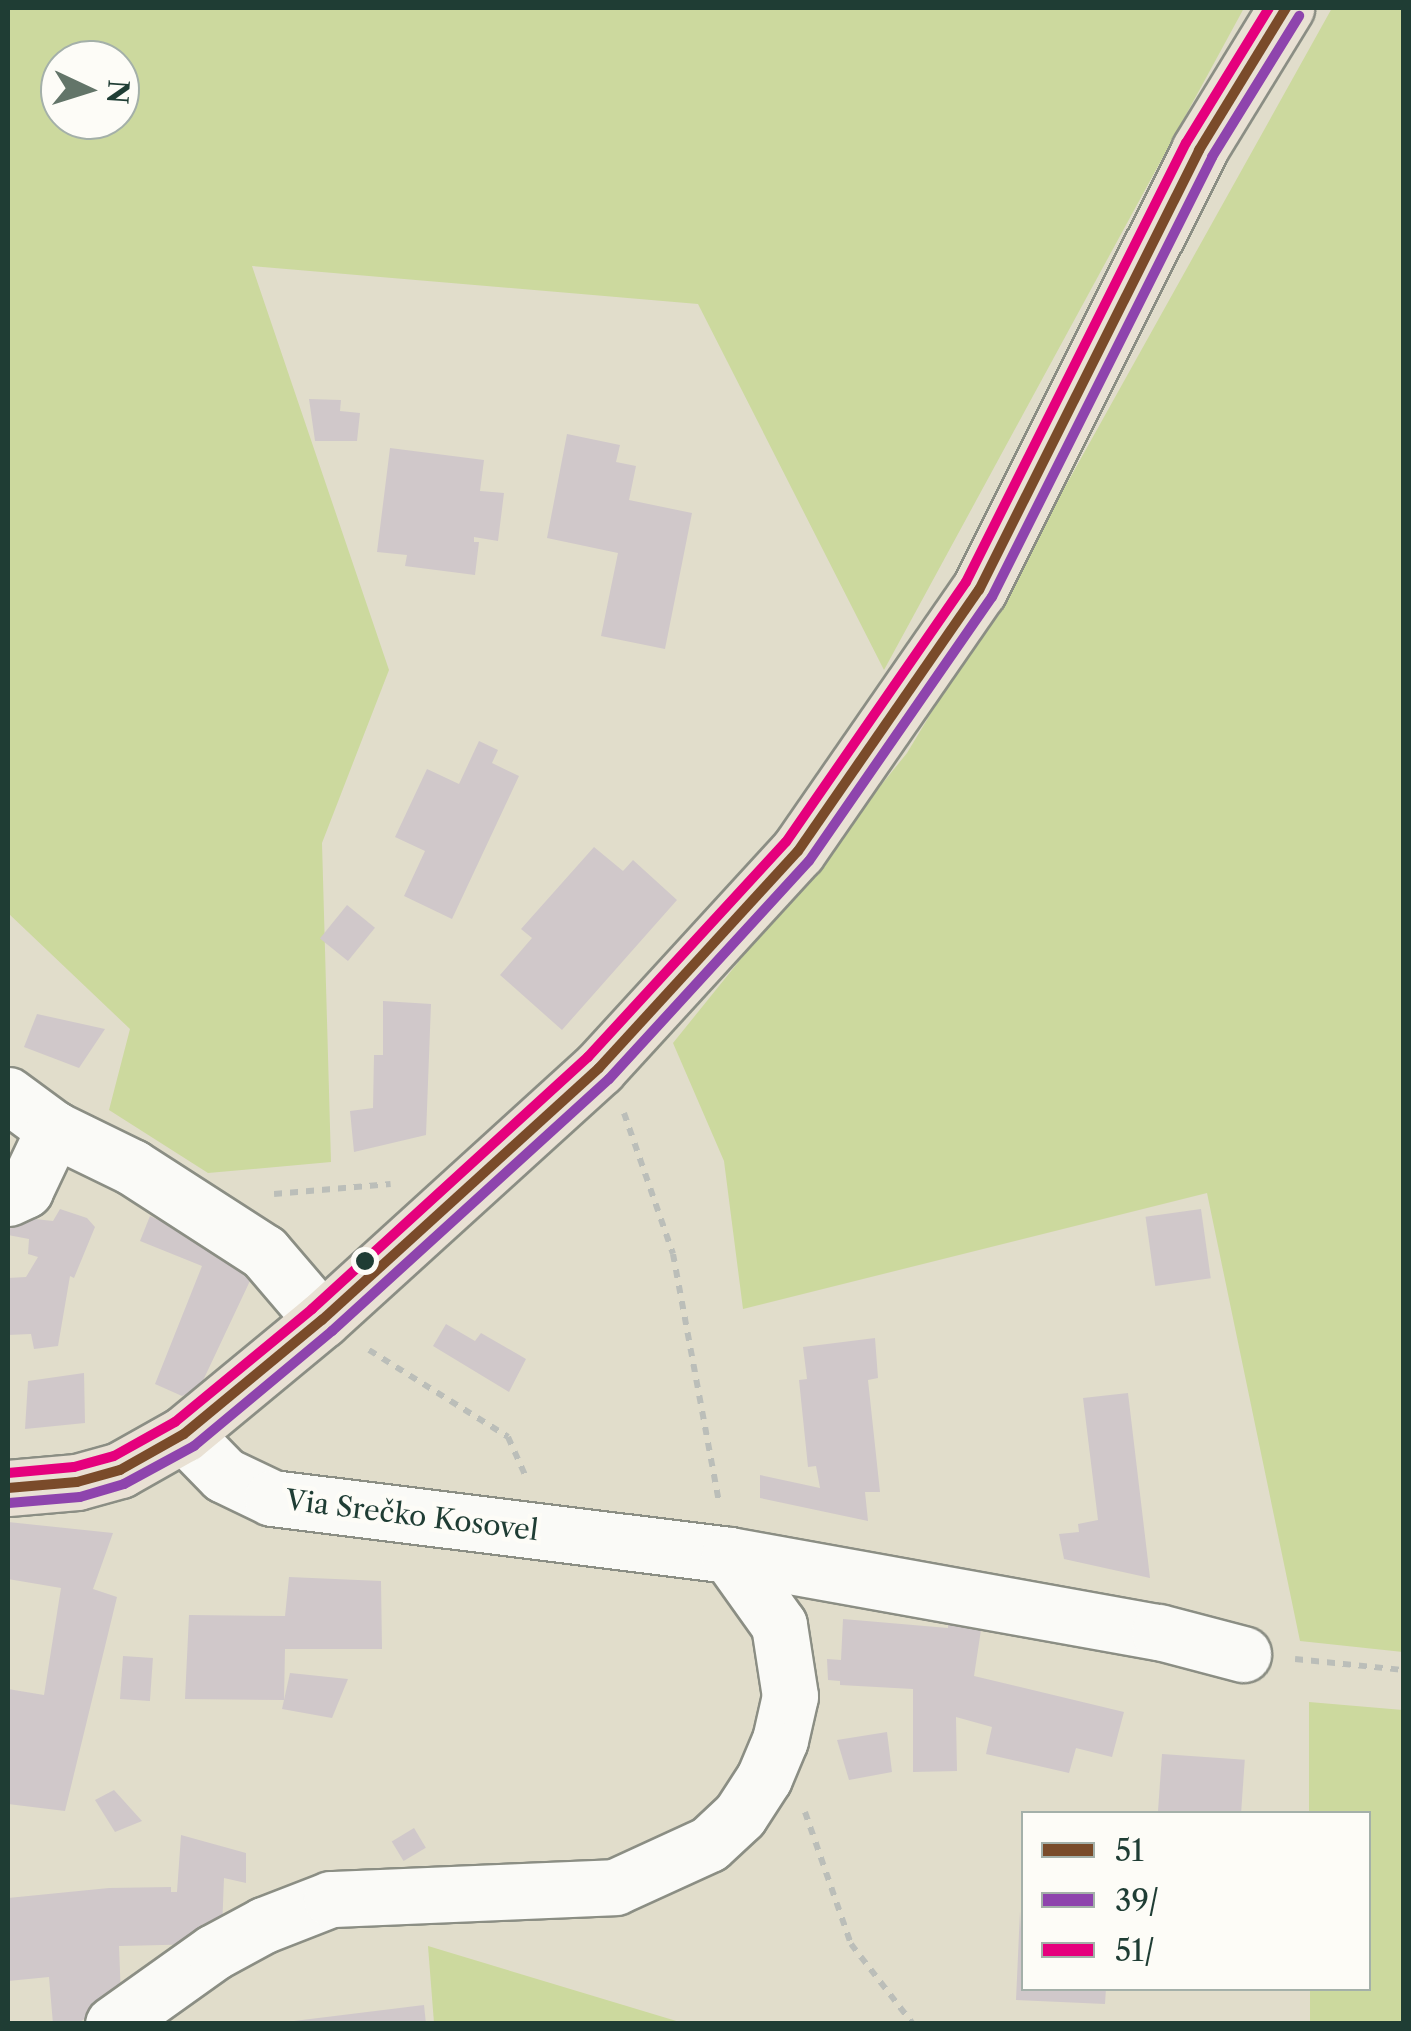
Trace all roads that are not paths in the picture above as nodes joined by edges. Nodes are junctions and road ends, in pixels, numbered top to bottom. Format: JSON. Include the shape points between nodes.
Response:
{"nodes":[{"id":1,"x":1286,"y":8,"type":"edge"},
{"id":2,"x":8,"y":1095,"type":"edge"},
{"id":3,"x":54,"y":1129,"type":"junction"},
{"id":4,"x":8,"y":1198,"type":"edge"},
{"id":5,"x":322,"y":1320,"type":"junction"},
{"id":6,"x":184,"y":1434,"type":"junction"},
{"id":7,"x":8,"y":1488,"type":"edge"},
{"id":8,"x":729,"y":1555,"type":"junction"},
{"id":9,"x":1243,"y":1654,"type":"road end"},
{"id":10,"x":113,"y":2024,"type":"edge"}],
"edges":[{"from":1,"to":5,"type":"main road","via":[[1200,150],[978,590],[798,852],[599,1068]]},
{"from":2,"to":3,"type":"street"},
{"from":3,"to":4,"type":"street","via":[[26,1190]]},
{"from":3,"to":5,"type":"street","via":[[132,1166],[264,1252]]},
{"from":5,"to":6,"type":"main road"},
{"from":6,"to":7,"type":"main road","via":[[120,1470],[77,1482]]},
{"from":6,"to":8,"type":"street","name":"Via Srečko Kosovel","via":[[224,1475],[272,1498]]},
{"from":8,"to":9,"type":"street","name":"Via Srečko Kosovel","via":[[1159,1632]]},
{"from":8,"to":10,"type":"street","via":[[779,1625],[790,1696],[780,1740],[740,1815],[709,1844],[615,1887],[331,1898],[214,1952]]}]}
